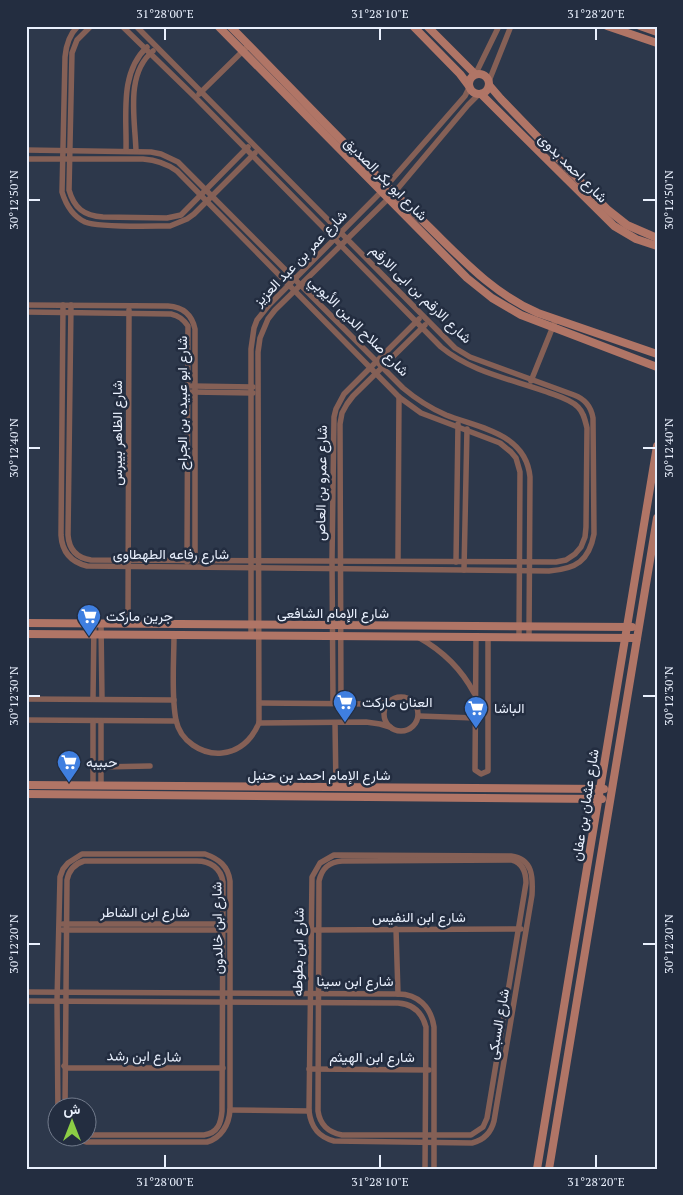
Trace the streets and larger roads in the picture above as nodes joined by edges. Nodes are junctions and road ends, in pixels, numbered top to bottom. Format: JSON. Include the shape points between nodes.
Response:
{"nodes":[{"id":1,"x":78,"y":26,"type":"edge"},
{"id":2,"x":91,"y":26,"type":"edge"},
{"id":3,"x":122,"y":26,"type":"edge"},
{"id":4,"x":136,"y":26,"type":"edge"},
{"id":5,"x":218,"y":26,"type":"edge"},
{"id":6,"x":230,"y":26,"type":"edge"},
{"id":7,"x":413,"y":26,"type":"edge"},
{"id":8,"x":428,"y":26,"type":"edge"},
{"id":9,"x":499,"y":26,"type":"edge"},
{"id":10,"x":511,"y":26,"type":"edge"},
{"id":11,"x":607,"y":26,"type":"edge"},
{"id":12,"x":640,"y":26,"type":"edge"},
{"id":13,"x":657,"y":32,"type":"edge"},
{"id":14,"x":152,"y":43,"type":"junction"},
{"id":15,"x":657,"y":43,"type":"edge"},
{"id":16,"x":249,"y":45,"type":"junction"},
{"id":17,"x":146,"y":48,"type":"junction"},
{"id":18,"x":157,"y":48,"type":"junction"},
{"id":19,"x":242,"y":52,"type":"junction"},
{"id":20,"x":150,"y":53,"type":"junction"},
{"id":21,"x":476,"y":73,"type":"junction"},
{"id":22,"x":64,"y":78,"type":"junction"},
{"id":23,"x":72,"y":78,"type":"junction"},
{"id":24,"x":489,"y":83,"type":"junction"},
{"id":25,"x":469,"y":87,"type":"junction"},
{"id":26,"x":201,"y":91,"type":"junction"},
{"id":27,"x":480,"y":94,"type":"junction"},
{"id":28,"x":196,"y":97,"type":"junction"},
{"id":29,"x":252,"y":143,"type":"junction"},
{"id":30,"x":246,"y":149,"type":"junction"},
{"id":31,"x":26,"y":150,"type":"edge"},
{"id":32,"x":258,"y":150,"type":"junction"},
{"id":33,"x":62,"y":151,"type":"junction"},
{"id":34,"x":71,"y":151,"type":"junction"},
{"id":35,"x":126,"y":151,"type":"junction"},
{"id":36,"x":136,"y":151,"type":"junction"},
{"id":37,"x":253,"y":155,"type":"junction"},
{"id":38,"x":26,"y":160,"type":"edge"},
{"id":39,"x":62,"y":160,"type":"junction"},
{"id":40,"x":70,"y":160,"type":"junction"},
{"id":41,"x":384,"y":189,"type":"junction"},
{"id":42,"x":207,"y":190,"type":"junction"},
{"id":43,"x":200,"y":196,"type":"junction"},
{"id":44,"x":212,"y":196,"type":"junction"},
{"id":45,"x":391,"y":196,"type":"junction"},
{"id":46,"x":206,"y":202,"type":"junction"},
{"id":47,"x":342,"y":233,"type":"junction"},
{"id":48,"x":657,"y":238,"type":"edge"},
{"id":49,"x":336,"y":239,"type":"junction"},
{"id":50,"x":347,"y":239,"type":"junction"},
{"id":51,"x":342,"y":245,"type":"junction"},
{"id":52,"x":657,"y":246,"type":"edge"},
{"id":53,"x":295,"y":279,"type":"junction"},
{"id":54,"x":288,"y":285,"type":"junction"},
{"id":55,"x":300,"y":285,"type":"junction"},
{"id":56,"x":294,"y":291,"type":"junction"},
{"id":57,"x":26,"y":305,"type":"edge"},
{"id":58,"x":63,"y":305,"type":"junction"},
{"id":59,"x":71,"y":305,"type":"junction"},
{"id":60,"x":129,"y":305,"type":"junction"},
{"id":61,"x":26,"y":312,"type":"edge"},
{"id":62,"x":63,"y":312,"type":"junction"},
{"id":63,"x":71,"y":312,"type":"junction"},
{"id":64,"x":129,"y":313,"type":"junction"},
{"id":65,"x":423,"y":316,"type":"junction"},
{"id":66,"x":417,"y":322,"type":"junction"},
{"id":67,"x":428,"y":322,"type":"junction"},
{"id":68,"x":554,"y":323,"type":"junction"},
{"id":69,"x":422,"y":327,"type":"junction"},
{"id":70,"x":657,"y":354,"type":"edge"},
{"id":71,"x":377,"y":361,"type":"junction"},
{"id":72,"x":383,"y":367,"type":"junction"},
{"id":73,"x":657,"y":367,"type":"edge"},
{"id":74,"x":370,"y":368,"type":"junction"},
{"id":75,"x":375,"y":374,"type":"junction"},
{"id":76,"x":532,"y":379,"type":"junction"},
{"id":77,"x":529,"y":386,"type":"junction"},
{"id":78,"x":188,"y":389,"type":"junction"},
{"id":79,"x":195,"y":390,"type":"junction"},
{"id":80,"x":250,"y":390,"type":"junction"},
{"id":81,"x":258,"y":390,"type":"junction"},
{"id":82,"x":400,"y":398,"type":"junction"},
{"id":83,"x":458,"y":420,"type":"junction"},
{"id":84,"x":467,"y":423,"type":"junction"},
{"id":85,"x":458,"y":427,"type":"junction"},
{"id":86,"x":467,"y":430,"type":"junction"},
{"id":87,"x":62,"y":442,"type":"junction"},
{"id":88,"x":70,"y":442,"type":"junction"},
{"id":89,"x":657,"y":446,"type":"edge"},
{"id":90,"x":586,"y":510,"type":"junction"},
{"id":91,"x":595,"y":510,"type":"junction"},
{"id":92,"x":657,"y":518,"type":"edge"},
{"id":93,"x":187,"y":560,"type":"junction"},
{"id":94,"x":195,"y":560,"type":"junction"},
{"id":95,"x":250,"y":560,"type":"junction"},
{"id":96,"x":258,"y":560,"type":"junction"},
{"id":97,"x":332,"y":560,"type":"junction"},
{"id":98,"x":340,"y":560,"type":"junction"},
{"id":99,"x":398,"y":560,"type":"junction"},
{"id":100,"x":456,"y":561,"type":"junction"},
{"id":101,"x":464,"y":561,"type":"junction"},
{"id":102,"x":520,"y":562,"type":"junction"},
{"id":103,"x":530,"y":562,"type":"junction"},
{"id":104,"x":129,"y":563,"type":"junction"},
{"id":105,"x":187,"y":567,"type":"junction"},
{"id":106,"x":195,"y":567,"type":"junction"},
{"id":107,"x":250,"y":567,"type":"junction"},
{"id":108,"x":258,"y":567,"type":"junction"},
{"id":109,"x":332,"y":568,"type":"junction"},
{"id":110,"x":340,"y":568,"type":"junction"},
{"id":111,"x":455,"y":570,"type":"junction"},
{"id":112,"x":464,"y":570,"type":"junction"},
{"id":113,"x":520,"y":571,"type":"junction"},
{"id":114,"x":530,"y":571,"type":"junction"},
{"id":115,"x":26,"y":623,"type":"edge"},
{"id":116,"x":98,"y":623,"type":"junction"},
{"id":117,"x":128,"y":624,"type":"junction"},
{"id":118,"x":255,"y":624,"type":"junction"},
{"id":119,"x":336,"y":625,"type":"junction"},
{"id":120,"x":519,"y":627,"type":"junction"},
{"id":121,"x":529,"y":627,"type":"junction"},
{"id":122,"x":627,"y":627,"type":"junction"},
{"id":123,"x":639,"y":628,"type":"junction"},
{"id":124,"x":26,"y":634,"type":"edge"},
{"id":125,"x":98,"y":635,"type":"junction"},
{"id":126,"x":174,"y":635,"type":"junction"},
{"id":127,"x":255,"y":636,"type":"junction"},
{"id":128,"x":336,"y":636,"type":"junction"},
{"id":129,"x":416,"y":636,"type":"junction"},
{"id":130,"x":476,"y":637,"type":"junction"},
{"id":131,"x":488,"y":637,"type":"junction"},
{"id":132,"x":519,"y":637,"type":"junction"},
{"id":133,"x":529,"y":637,"type":"junction"},
{"id":134,"x":626,"y":638,"type":"junction"},
{"id":135,"x":637,"y":638,"type":"junction"},
{"id":136,"x":475,"y":694,"type":"junction"},
{"id":137,"x":26,"y":699,"type":"edge"},
{"id":138,"x":93,"y":699,"type":"junction"},
{"id":139,"x":102,"y":699,"type":"junction"},
{"id":140,"x":174,"y":700,"type":"junction"},
{"id":141,"x":260,"y":702,"type":"junction"},
{"id":142,"x":389,"y":702,"type":"junction"},
{"id":143,"x":332,"y":703,"type":"junction"},
{"id":144,"x":341,"y":704,"type":"junction"},
{"id":145,"x":419,"y":716,"type":"junction"},
{"id":146,"x":476,"y":718,"type":"junction"},
{"id":147,"x":26,"y":720,"type":"edge"},
{"id":148,"x":93,"y":721,"type":"junction"},
{"id":149,"x":101,"y":721,"type":"junction"},
{"id":150,"x":176,"y":721,"type":"junction"},
{"id":151,"x":335,"y":722,"type":"junction"},
{"id":152,"x":260,"y":723,"type":"junction"},
{"id":153,"x":390,"y":727,"type":"junction"},
{"id":154,"x":150,"y":766,"type":"dead end"},
{"id":155,"x":101,"y":767,"type":"junction"},
{"id":156,"x":26,"y":785,"type":"edge"},
{"id":157,"x":97,"y":786,"type":"junction"},
{"id":158,"x":131,"y":786,"type":"junction"},
{"id":159,"x":259,"y":787,"type":"junction"},
{"id":160,"x":336,"y":787,"type":"junction"},
{"id":161,"x":475,"y":788,"type":"junction"},
{"id":162,"x":488,"y":788,"type":"junction"},
{"id":163,"x":600,"y":789,"type":"junction"},
{"id":164,"x":612,"y":789,"type":"junction"},
{"id":165,"x":26,"y":794,"type":"edge"},
{"id":166,"x":131,"y":795,"type":"junction"},
{"id":167,"x":258,"y":796,"type":"junction"},
{"id":168,"x":476,"y":797,"type":"junction"},
{"id":169,"x":488,"y":797,"type":"junction"},
{"id":170,"x":598,"y":799,"type":"junction"},
{"id":171,"x":610,"y":799,"type":"junction"},
{"id":172,"x":120,"y":858,"type":"junction"},
{"id":173,"x":426,"y":858,"type":"junction"},
{"id":174,"x":524,"y":864,"type":"junction"},
{"id":175,"x":59,"y":927,"type":"junction"},
{"id":176,"x":67,"y":927,"type":"junction"},
{"id":177,"x":223,"y":927,"type":"junction"},
{"id":178,"x":231,"y":927,"type":"junction"},
{"id":179,"x":396,"y":929,"type":"junction"},
{"id":180,"x":518,"y":929,"type":"junction"},
{"id":181,"x":527,"y":929,"type":"junction"},
{"id":182,"x":311,"y":930,"type":"junction"},
{"id":183,"x":319,"y":930,"type":"junction"},
{"id":184,"x":26,"y":992,"type":"edge"},
{"id":185,"x":58,"y":992,"type":"junction"},
{"id":186,"x":66,"y":992,"type":"junction"},
{"id":187,"x":223,"y":993,"type":"junction"},
{"id":188,"x":230,"y":993,"type":"junction"},
{"id":189,"x":310,"y":994,"type":"junction"},
{"id":190,"x":318,"y":994,"type":"junction"},
{"id":191,"x":398,"y":994,"type":"junction"},
{"id":192,"x":26,"y":1001,"type":"edge"},
{"id":193,"x":57,"y":1001,"type":"junction"},
{"id":194,"x":66,"y":1001,"type":"junction"},
{"id":195,"x":223,"y":1002,"type":"junction"},
{"id":196,"x":230,"y":1002,"type":"junction"},
{"id":197,"x":310,"y":1002,"type":"junction"},
{"id":198,"x":318,"y":1002,"type":"junction"},
{"id":199,"x":66,"y":1068,"type":"junction"},
{"id":200,"x":57,"y":1069,"type":"junction"},
{"id":201,"x":222,"y":1069,"type":"junction"},
{"id":202,"x":230,"y":1069,"type":"junction"},
{"id":203,"x":309,"y":1070,"type":"junction"},
{"id":204,"x":318,"y":1070,"type":"junction"},
{"id":205,"x":426,"y":1070,"type":"junction"},
{"id":206,"x":434,"y":1070,"type":"junction"},
{"id":207,"x":58,"y":1098,"type":"edge"},
{"id":208,"x":65,"y":1098,"type":"edge"},
{"id":209,"x":230,"y":1110,"type":"junction"},
{"id":210,"x":309,"y":1111,"type":"junction"},
{"id":211,"x":425,"y":1135,"type":"junction"},
{"id":212,"x":434,"y":1135,"type":"junction"},
{"id":213,"x":98,"y":1136,"type":"edge"},
{"id":214,"x":119,"y":1139,"type":"junction"},
{"id":215,"x":98,"y":1141,"type":"edge"},
{"id":216,"x":425,"y":1143,"type":"junction"},
{"id":217,"x":434,"y":1143,"type":"junction"},
{"id":218,"x":425,"y":1169,"type":"edge"},
{"id":219,"x":434,"y":1169,"type":"edge"},
{"id":220,"x":537,"y":1169,"type":"edge"},
{"id":221,"x":549,"y":1169,"type":"edge"}],
"edges":[{"from":1,"to":22,"type":"street","via":[[68,42]]},
{"from":2,"to":23,"type":"street","via":[[74,46]]},
{"from":3,"to":17,"type":"street","name":"شارع الارقم بن ابى الارقم"},
{"from":4,"to":14,"type":"street","name":"شارع الارقم بن ابى الارقم"},
{"from":5,"to":19,"type":"street","name":"شارع ابو بكر الصديق"},
{"from":6,"to":16,"type":"street","name":"شارع ابو بكر الصديق"},
{"from":7,"to":25,"type":"street"},
{"from":8,"to":21,"type":"street"},
{"from":9,"to":21,"type":"street"},
{"from":10,"to":24,"type":"street"},
{"from":11,"to":15,"type":"street"},
{"from":12,"to":13,"type":"street"},
{"from":14,"to":17,"type":"street"},
{"from":14,"to":18,"type":"street","name":"شارع الارقم بن ابى الارقم"},
{"from":16,"to":19,"type":"street"},
{"from":16,"to":41,"type":"street","name":"شارع ابو بكر الصديق"},
{"from":17,"to":20,"type":"street","name":"شارع الارقم بن ابى الارقم"},
{"from":17,"to":35,"type":"street","via":[[136,59],[128,79]]},
{"from":18,"to":20,"type":"street"},
{"from":18,"to":26,"type":"street","name":"شارع الارقم بن ابى الارقم"},
{"from":19,"to":26,"type":"street"},
{"from":19,"to":41,"type":"street","name":"شارع ابو بكر الصديق"},
{"from":20,"to":28,"type":"street","name":"شارع الارقم بن ابى الارقم"},
{"from":20,"to":36,"type":"street","via":[[134,81]]},
{"from":21,"to":24,"type":"street","via":[[483,74]]},
{"from":21,"to":25,"type":"street","via":[[470,77]]},
{"from":22,"to":23,"type":"street"},
{"from":22,"to":33,"type":"street"},
{"from":23,"to":34,"type":"street"},
{"from":24,"to":27,"type":"street","via":[[487,90]]},
{"from":24,"to":48,"type":"street","name":"شارع احمد بدوى","via":[[501,100],[608,210],[633,228]]},
{"from":25,"to":27,"type":"street"},
{"from":25,"to":41,"type":"street","name":"شارع عمر بن عبد العزيز","via":[[462,100]]},
{"from":26,"to":28,"type":"street"},
{"from":26,"to":29,"type":"street","name":"شارع الارقم بن ابى الارقم"},
{"from":27,"to":45,"type":"street","name":"شارع عمر بن عبد العزيز"},
{"from":27,"to":52,"type":"street","name":"شارع احمد بدوى","via":[[614,226],[636,239]]},
{"from":28,"to":30,"type":"street","name":"شارع الارقم بن ابى الارقم"},
{"from":29,"to":30,"type":"street"},
{"from":29,"to":32,"type":"street","name":"شارع الارقم بن ابى الارقم"},
{"from":30,"to":37,"type":"street","name":"شارع الارقم بن ابى الارقم"},
{"from":30,"to":42,"type":"street"},
{"from":31,"to":33,"type":"street","name":"شارع صلاح الدين الأيوبي"},
{"from":32,"to":37,"type":"street"},
{"from":32,"to":47,"type":"street","name":"شارع الارقم بن ابى الارقم"},
{"from":33,"to":34,"type":"street","name":"شارع صلاح الدين الأيوبي"},
{"from":33,"to":39,"type":"street"},
{"from":34,"to":35,"type":"street","name":"شارع صلاح الدين الأيوبي"},
{"from":34,"to":40,"type":"street"},
{"from":35,"to":36,"type":"street","name":"شارع صلاح الدين الأيوبي"},
{"from":36,"to":42,"type":"street","name":"شارع صلاح الدين الأيوبي","via":[[170,157]]},
{"from":37,"to":44,"type":"street"},
{"from":37,"to":49,"type":"street","name":"شارع الارقم بن ابى الارقم"},
{"from":38,"to":39,"type":"street","name":"شارع صلاح الدين الأيوبي"},
{"from":39,"to":40,"type":"street","name":"شارع صلاح الدين الأيوبي"},
{"from":39,"to":46,"type":"street","via":[[65,201],[70,210],[85,222],[170,226],[187,220]]},
{"from":40,"to":43,"type":"street","name":"شارع صلاح الدين الأيوبي","via":[[157,161],[177,171]]},
{"from":40,"to":43,"type":"street","via":[[71,198],[82,212],[92,216],[174,218]]},
{"from":41,"to":45,"type":"street","name":"شارع ابو بكر الصديق"},
{"from":41,"to":47,"type":"street","name":"شارع عمر بن عبد العزيز"},
{"from":42,"to":43,"type":"street"},
{"from":42,"to":44,"type":"street","name":"شارع صلاح الدين الأيوبي"},
{"from":43,"to":46,"type":"street","name":"شارع صلاح الدين الأيوبي"},
{"from":44,"to":46,"type":"street"},
{"from":44,"to":53,"type":"street","name":"شارع صلاح الدين الأيوبي"},
{"from":45,"to":50,"type":"street","name":"شارع عمر بن عبد العزيز"},
{"from":45,"to":68,"type":"street","name":"شارع ابو بكر الصديق","via":[[467,278],[492,298],[521,315]]},
{"from":46,"to":54,"type":"street","name":"شارع صلاح الدين الأيوبي"},
{"from":47,"to":49,"type":"street","name":"شارع عمر بن عبد العزيز"},
{"from":47,"to":50,"type":"street","name":"شارع الارقم بن ابى الارقم"},
{"from":49,"to":51,"type":"street","name":"شارع الارقم بن ابى الارقم"},
{"from":49,"to":53,"type":"street","name":"شارع عمر بن عبد العزيز"},
{"from":50,"to":51,"type":"street","name":"شارع عمر بن عبد العزيز"},
{"from":50,"to":65,"type":"street","name":"شارع الارقم بن ابى الارقم"},
{"from":51,"to":55,"type":"street","name":"شارع عمر بن عبد العزيز"},
{"from":51,"to":66,"type":"street","name":"شارع الارقم بن ابى الارقم"},
{"from":53,"to":54,"type":"street","name":"شارع عمر بن عبد العزيز"},
{"from":53,"to":55,"type":"street","name":"شارع صلاح الدين الأيوبي"},
{"from":54,"to":56,"type":"street","name":"شارع صلاح الدين الأيوبي"},
{"from":54,"to":80,"type":"street","name":"شارع عمر بن عبد العزيز","via":[[263,312],[254,328]]},
{"from":55,"to":56,"type":"street","name":"شارع عمر بن عبد العزيز"},
{"from":55,"to":71,"type":"street","name":"شارع صلاح الدين الأيوبي"},
{"from":56,"to":74,"type":"street","name":"شارع صلاح الدين الأيوبي"},
{"from":56,"to":81,"type":"street","name":"شارع عمر بن عبد العزيز","via":[[268,319],[260,338]]},
{"from":57,"to":58,"type":"street","name":"شارع ابو عبيده بن الجراح"},
{"from":58,"to":59,"type":"street","name":"شارع ابو عبيده بن الجراح"},
{"from":58,"to":62,"type":"street","name":"شارع رفاعه الطهطاوى"},
{"from":59,"to":60,"type":"street","name":"شارع ابو عبيده بن الجراح"},
{"from":59,"to":63,"type":"street","name":"شارع رفاعه الطهطاوى"},
{"from":60,"to":64,"type":"street","name":"شارع الظاهر بيبرس"},
{"from":60,"to":79,"type":"street","name":"شارع ابو عبيده بن الجراح","via":[[175,306],[191,318],[195,329]]},
{"from":61,"to":62,"type":"street","name":"شارع ابو عبيده بن الجراح"},
{"from":62,"to":63,"type":"street","name":"شارع ابو عبيده بن الجراح"},
{"from":62,"to":87,"type":"street","name":"شارع رفاعه الطهطاوى"},
{"from":63,"to":64,"type":"street","name":"شارع ابو عبيده بن الجراح"},
{"from":63,"to":88,"type":"street","name":"شارع رفاعه الطهطاوى"},
{"from":64,"to":78,"type":"street","name":"شارع ابو عبيده بن الجراح","via":[[171,314],[184,320],[189,333]]},
{"from":64,"to":104,"type":"street","name":"شارع الظاهر بيبرس"},
{"from":65,"to":66,"type":"street","name":"شارع عمرو بن العاص"},
{"from":65,"to":67,"type":"street","name":"شارع الارقم بن ابى الارقم"},
{"from":66,"to":69,"type":"street","name":"شارع الارقم بن ابى الارقم"},
{"from":66,"to":71,"type":"street","name":"شارع عمرو بن العاص"},
{"from":67,"to":69,"type":"street","name":"شارع عمرو بن العاص"},
{"from":67,"to":76,"type":"street","name":"شارع الارقم بن ابى الارقم","via":[[462,353]]},
{"from":68,"to":70,"type":"street"},
{"from":68,"to":73,"type":"street"},
{"from":68,"to":76,"type":"street"},
{"from":69,"to":72,"type":"street","name":"شارع عمرو بن العاص"},
{"from":69,"to":77,"type":"street","name":"شارع الارقم بن ابى الارقم","via":[[460,361]]},
{"from":71,"to":72,"type":"street","name":"شارع صلاح الدين الأيوبي"},
{"from":71,"to":74,"type":"street","name":"شارع عمرو بن العاص"},
{"from":72,"to":75,"type":"street","name":"شارع عمرو بن العاص"},
{"from":72,"to":83,"type":"street","name":"شارع صلاح الدين الأيوبي","via":[[416,399]]},
{"from":74,"to":75,"type":"street","name":"شارع صلاح الدين الأيوبي"},
{"from":74,"to":97,"type":"street","name":"شارع عمرو بن العاص","via":[[344,394],[334,417]]},
{"from":75,"to":82,"type":"street","name":"شارع صلاح الدين الأيوبي"},
{"from":75,"to":98,"type":"street","name":"شارع عمرو بن العاص","via":[[353,396],[340,424]]},
{"from":76,"to":77,"type":"street"},
{"from":76,"to":91,"type":"street","name":"شارع الارقم بن ابى الارقم","via":[[580,398],[590,407]]},
{"from":77,"to":90,"type":"street","name":"شارع الارقم بن ابى الارقم","via":[[572,403],[582,412],[587,428]]},
{"from":78,"to":79,"type":"street"},
{"from":78,"to":93,"type":"street","name":"شارع ابو عبيده بن الجراح"},
{"from":79,"to":80,"type":"street"},
{"from":79,"to":94,"type":"street","name":"شارع ابو عبيده بن الجراح"},
{"from":80,"to":81,"type":"street"},
{"from":80,"to":95,"type":"street","name":"شارع عمر بن عبد العزيز"},
{"from":81,"to":96,"type":"street","name":"شارع عمر بن عبد العزيز"},
{"from":82,"to":85,"type":"street","name":"شارع صلاح الدين الأيوبي","via":[[421,413]]},
{"from":82,"to":99,"type":"street"},
{"from":83,"to":84,"type":"street","name":"شارع صلاح الدين الأيوبي"},
{"from":83,"to":85,"type":"street"},
{"from":84,"to":86,"type":"street"},
{"from":84,"to":103,"type":"street","name":"شارع صلاح الدين الأيوبي","via":[[509,440],[528,462]]},
{"from":85,"to":86,"type":"street","name":"شارع صلاح الدين الأيوبي"},
{"from":85,"to":100,"type":"street"},
{"from":86,"to":101,"type":"street"},
{"from":86,"to":102,"type":"street","name":"شارع صلاح الدين الأيوبي","via":[[506,447],[519,465]]},
{"from":87,"to":88,"type":"street"},
{"from":87,"to":104,"type":"street","name":"شارع رفاعه الطهطاوى","via":[[60,535],[65,551],[78,564],[87,566]]},
{"from":88,"to":104,"type":"street","name":"شارع رفاعه الطهطاوى","via":[[68,535],[71,549],[84,559]]},
{"from":89,"to":122,"type":"street","name":"شارع عثمان بن عفان"},
{"from":90,"to":91,"type":"street"},
{"from":90,"to":103,"type":"street","name":"شارع الارقم بن ابى الارقم","via":[[585,537],[575,554],[556,562]]},
{"from":91,"to":114,"type":"street","name":"شارع الارقم بن ابى الارقم","via":[[592,547],[579,563],[563,570]]},
{"from":92,"to":123,"type":"street","name":"شارع عثمان بن عفان"},
{"from":93,"to":94,"type":"street","name":"شارع رفاعه الطهطاوى"},
{"from":93,"to":104,"type":"street","name":"شارع رفاعه الطهطاوى"},
{"from":93,"to":105,"type":"street","name":"شارع ابو عبيده بن الجراح"},
{"from":94,"to":95,"type":"street","name":"شارع رفاعه الطهطاوى"},
{"from":94,"to":106,"type":"street","name":"شارع ابو عبيده بن الجراح"},
{"from":95,"to":96,"type":"street","name":"شارع رفاعه الطهطاوى"},
{"from":95,"to":107,"type":"street","name":"شارع عمر بن عبد العزيز"},
{"from":96,"to":97,"type":"street","name":"شارع رفاعه الطهطاوى"},
{"from":96,"to":108,"type":"street","name":"شارع عمر بن عبد العزيز"},
{"from":97,"to":98,"type":"street","name":"شارع رفاعه الطهطاوى"},
{"from":97,"to":109,"type":"street","name":"شارع عمرو بن العاص"},
{"from":98,"to":99,"type":"street","name":"شارع رفاعه الطهطاوى"},
{"from":98,"to":110,"type":"street","name":"شارع عمرو بن العاص"},
{"from":99,"to":100,"type":"street","name":"شارع رفاعه الطهطاوى"},
{"from":100,"to":101,"type":"street","name":"شارع رفاعه الطهطاوى"},
{"from":100,"to":111,"type":"street"},
{"from":101,"to":102,"type":"street","name":"شارع رفاعه الطهطاوى"},
{"from":101,"to":112,"type":"street"},
{"from":102,"to":103,"type":"street","name":"شارع رفاعه الطهطاوى"},
{"from":102,"to":113,"type":"street","name":"شارع صلاح الدين الأيوبي"},
{"from":103,"to":114,"type":"street","name":"شارع صلاح الدين الأيوبي"},
{"from":104,"to":105,"type":"street","name":"شارع رفاعه الطهطاوى"},
{"from":104,"to":117,"type":"street","name":"شارع الظاهر بيبرس"},
{"from":105,"to":106,"type":"street","name":"شارع رفاعه الطهطاوى"},
{"from":106,"to":107,"type":"street","name":"شارع رفاعه الطهطاوى"},
{"from":107,"to":108,"type":"street","name":"شارع رفاعه الطهطاوى"},
{"from":107,"to":118,"type":"street","name":"شارع عمر بن عبد العزيز"},
{"from":108,"to":109,"type":"street","name":"شارع رفاعه الطهطاوى"},
{"from":108,"to":118,"type":"street","name":"شارع عمر بن عبد العزيز"},
{"from":109,"to":110,"type":"street","name":"شارع رفاعه الطهطاوى"},
{"from":109,"to":119,"type":"street","name":"شارع عمرو بن العاص"},
{"from":110,"to":111,"type":"street","name":"شارع رفاعه الطهطاوى"},
{"from":110,"to":119,"type":"street","name":"شارع عمرو بن العاص"},
{"from":111,"to":112,"type":"street","name":"شارع رفاعه الطهطاوى"},
{"from":112,"to":113,"type":"street","name":"شارع رفاعه الطهطاوى"},
{"from":113,"to":114,"type":"street","name":"شارع رفاعه الطهطاوى"},
{"from":113,"to":120,"type":"street","name":"شارع صلاح الدين الأيوبي"},
{"from":114,"to":121,"type":"street","name":"شارع صلاح الدين الأيوبي"},
{"from":115,"to":116,"type":"street","name":"شارع الإمام الشافعى"},
{"from":116,"to":117,"type":"street","name":"شارع الإمام الشافعى"},
{"from":116,"to":125,"type":"street"},
{"from":117,"to":118,"type":"street","name":"شارع الإمام الشافعى"},
{"from":118,"to":119,"type":"street","name":"شارع الإمام الشافعى"},
{"from":118,"to":127,"type":"street","name":"شارع عمر بن عبد العزيز"},
{"from":119,"to":120,"type":"street","name":"شارع الإمام الشافعى"},
{"from":119,"to":128,"type":"street"},
{"from":120,"to":121,"type":"street","name":"شارع الإمام الشافعى"},
{"from":120,"to":132,"type":"street","name":"شارع صلاح الدين الأيوبي"},
{"from":121,"to":122,"type":"street","name":"شارع الإمام الشافعى"},
{"from":121,"to":133,"type":"street","name":"شارع صلاح الدين الأيوبي"},
{"from":122,"to":123,"type":"street","name":"شارع الإمام الشافعى"},
{"from":122,"to":134,"type":"street","name":"شارع عثمان بن عفان"},
{"from":123,"to":135,"type":"street","name":"شارع عثمان بن عفان"},
{"from":124,"to":125,"type":"street","name":"شارع الإمام الشافعى"},
{"from":125,"to":126,"type":"street","name":"شارع الإمام الشافعى"},
{"from":125,"to":138,"type":"street"},
{"from":125,"to":139,"type":"street"},
{"from":126,"to":127,"type":"street","name":"شارع الإمام الشافعى"},
{"from":126,"to":140,"type":"street"},
{"from":127,"to":128,"type":"street","name":"شارع الإمام الشافعى"},
{"from":127,"to":141,"type":"street","name":"شارع عمر بن عبد العزيز"},
{"from":128,"to":129,"type":"street","name":"شارع الإمام الشافعى"},
{"from":128,"to":143,"type":"street"},
{"from":128,"to":144,"type":"street"},
{"from":129,"to":130,"type":"street","name":"شارع الإمام الشافعى"},
{"from":129,"to":136,"type":"street","via":[[451,660]]},
{"from":130,"to":131,"type":"street","name":"شارع الإمام الشافعى"},
{"from":130,"to":136,"type":"street"},
{"from":131,"to":132,"type":"street","name":"شارع الإمام الشافعى"},
{"from":131,"to":146,"type":"street","via":[[488,771],[481,774],[475,770]]},
{"from":132,"to":133,"type":"street","name":"شارع الإمام الشافعى"},
{"from":133,"to":134,"type":"street","name":"شارع الإمام الشافعى"},
{"from":134,"to":135,"type":"street","name":"شارع الإمام الشافعى"},
{"from":134,"to":163,"type":"street","name":"شارع عثمان بن عفان"},
{"from":135,"to":164,"type":"street","name":"شارع عثمان بن عفان"},
{"from":136,"to":146,"type":"street"},
{"from":137,"to":138,"type":"street"},
{"from":138,"to":139,"type":"street"},
{"from":139,"to":140,"type":"street"},
{"from":140,"to":150,"type":"street"},
{"from":141,"to":143,"type":"street"},
{"from":141,"to":152,"type":"street","name":"شارع عمر بن عبد العزيز"},
{"from":142,"to":144,"type":"street"},
{"from":142,"to":145,"type":"street","via":[[398,697],[409,698],[417,706]]},
{"from":142,"to":153,"type":"street","via":[[384,714]]},
{"from":143,"to":144,"type":"street"},
{"from":145,"to":146,"type":"street"},
{"from":145,"to":153,"type":"street","via":[[408,730],[398,731]]},
{"from":147,"to":148,"type":"street"},
{"from":148,"to":149,"type":"street"},
{"from":148,"to":157,"type":"street"},
{"from":149,"to":150,"type":"street"},
{"from":149,"to":155,"type":"street"},
{"from":150,"to":152,"type":"street","via":[[179,730],[193,745],[207,752],[222,753],[241,746]]},
{"from":151,"to":152,"type":"street"},
{"from":151,"to":153,"type":"street"},
{"from":151,"to":160,"type":"street"},
{"from":154,"to":155,"type":"street"},
{"from":155,"to":157,"type":"street"},
{"from":156,"to":157,"type":"street","name":"شارع الإمام احمد بن حنبل"},
{"from":157,"to":158,"type":"street","name":"شارع الإمام احمد بن حنبل"},
{"from":158,"to":159,"type":"street","name":"شارع الإمام احمد بن حنبل"},
{"from":158,"to":166,"type":"street"},
{"from":159,"to":160,"type":"street","name":"شارع الإمام احمد بن حنبل"},
{"from":159,"to":167,"type":"street"},
{"from":160,"to":161,"type":"street","name":"شارع الإمام احمد بن حنبل"},
{"from":161,"to":162,"type":"street","name":"شارع الإمام احمد بن حنبل"},
{"from":161,"to":168,"type":"street"},
{"from":162,"to":163,"type":"street","name":"شارع الإمام احمد بن حنبل"},
{"from":162,"to":169,"type":"street"},
{"from":163,"to":164,"type":"street","name":"شارع الإمام احمد بن حنبل"},
{"from":163,"to":170,"type":"street","name":"شارع عثمان بن عفان"},
{"from":164,"to":171,"type":"street","name":"شارع عثمان بن عفان"},
{"from":165,"to":166,"type":"street","name":"شارع الإمام احمد بن حنبل"},
{"from":166,"to":167,"type":"street","name":"شارع الإمام احمد بن حنبل"},
{"from":167,"to":168,"type":"street","name":"شارع الإمام احمد بن حنبل"},
{"from":168,"to":169,"type":"street","name":"شارع الإمام احمد بن حنبل"},
{"from":169,"to":170,"type":"street","name":"شارع الإمام احمد بن حنبل"},
{"from":170,"to":171,"type":"street","name":"شارع الإمام احمد بن حنبل"},
{"from":170,"to":220,"type":"street","name":"شارع عثمان بن عفان"},
{"from":171,"to":221,"type":"street","name":"شارع عثمان بن عفان"},
{"from":172,"to":175,"type":"street","name":"شارع ابن خالدون","via":[[82,854],[68,863],[60,877]]},
{"from":172,"to":176,"type":"street","name":"شارع ابن خالدون","via":[[79,862],[70,870]]},
{"from":172,"to":177,"type":"street","name":"شارع ابن خالدون","via":[[202,861],[212,865],[222,877]]},
{"from":172,"to":178,"type":"street","name":"شارع ابن خالدون","via":[[205,854],[218,859],[229,874]]},
{"from":173,"to":174,"type":"street","name":"شارع ابن بطوطه","via":[[512,860]]},
{"from":173,"to":182,"type":"street","name":"شارع ابن بطوطه","via":[[342,855],[326,858],[312,877]]},
{"from":173,"to":183,"type":"street","name":"شارع ابن بطوطه","via":[[329,864],[319,881]]},
{"from":174,"to":180,"type":"street","name":"شارع السبكى","via":[[526,878]]},
{"from":174,"to":181,"type":"street","name":"شارع السبكى","via":[[531,870],[533,878]]},
{"from":175,"to":176,"type":"street","name":"شارع ابن الشاطر"},
{"from":175,"to":185,"type":"street","name":"شارع ابن خالدون"},
{"from":176,"to":177,"type":"street","name":"شارع ابن الشاطر"},
{"from":176,"to":186,"type":"street","name":"شارع ابن خالدون"},
{"from":177,"to":178,"type":"street","name":"شارع ابن الشاطر"},
{"from":177,"to":187,"type":"street","name":"شارع ابن خالدون"},
{"from":178,"to":188,"type":"street","name":"شارع ابن خالدون"},
{"from":179,"to":180,"type":"street","name":"شارع ابن النفيس"},
{"from":179,"to":183,"type":"street","name":"شارع ابن النفيس"},
{"from":179,"to":191,"type":"street"},
{"from":180,"to":181,"type":"street","name":"شارع ابن النفيس"},
{"from":180,"to":212,"type":"street","name":"شارع السبكى","via":[[486,1123],[471,1135]]},
{"from":181,"to":217,"type":"street","name":"شارع السبكى","via":[[493,1126],[487,1136],[477,1142]]},
{"from":182,"to":183,"type":"street","name":"شارع ابن النفيس"},
{"from":182,"to":189,"type":"street","name":"شارع ابن بطوطه"},
{"from":183,"to":190,"type":"street","name":"شارع ابن بطوطه"},
{"from":184,"to":185,"type":"street","name":"شارع ابن سينا"},
{"from":185,"to":186,"type":"street","name":"شارع ابن سينا"},
{"from":185,"to":193,"type":"street","name":"شارع ابن خالدون"},
{"from":186,"to":187,"type":"street","name":"شارع ابن سينا"},
{"from":186,"to":194,"type":"street","name":"شارع ابن خالدون"},
{"from":187,"to":188,"type":"street","name":"شارع ابن سينا"},
{"from":187,"to":195,"type":"street","name":"شارع ابن خالدون"},
{"from":188,"to":189,"type":"street","name":"شارع ابن سينا"},
{"from":188,"to":196,"type":"street","name":"شارع ابن خالدون"},
{"from":189,"to":190,"type":"street","name":"شارع ابن سينا"},
{"from":189,"to":197,"type":"street","name":"شارع ابن بطوطه"},
{"from":190,"to":191,"type":"street","name":"شارع ابن سينا"},
{"from":190,"to":198,"type":"street","name":"شارع ابن بطوطه"},
{"from":191,"to":206,"type":"street","name":"شارع ابن سينا","via":[[415,998],[431,1015]]},
{"from":192,"to":193,"type":"street","name":"شارع ابن سينا"},
{"from":193,"to":194,"type":"street","name":"شارع ابن سينا"},
{"from":193,"to":200,"type":"street","name":"شارع ابن خالدون"},
{"from":194,"to":195,"type":"street","name":"شارع ابن سينا"},
{"from":194,"to":199,"type":"street","name":"شارع ابن خالدون"},
{"from":195,"to":196,"type":"street","name":"شارع ابن سينا"},
{"from":195,"to":201,"type":"street","name":"شارع ابن خالدون"},
{"from":196,"to":197,"type":"street","name":"شارع ابن سينا"},
{"from":196,"to":202,"type":"street","name":"شارع ابن خالدون"},
{"from":197,"to":198,"type":"street","name":"شارع ابن سينا"},
{"from":197,"to":203,"type":"street","name":"شارع ابن بطوطه"},
{"from":198,"to":204,"type":"street","name":"شارع ابن بطوطه"},
{"from":198,"to":205,"type":"street","name":"شارع ابن سينا","via":[[411,1006],[421,1015],[426,1027]]},
{"from":199,"to":200,"type":"street","name":"شارع ابن رشد","via":[[63,1065]]},
{"from":199,"to":201,"type":"street","name":"شارع ابن رشد"},
{"from":199,"to":208,"type":"street","name":"شارع ابن خالدون"},
{"from":200,"to":207,"type":"street","name":"شارع ابن خالدون"},
{"from":201,"to":202,"type":"street","name":"شارع ابن رشد","via":[[226,1066]]},
{"from":201,"to":214,"type":"street","name":"شارع ابن خالدون","via":[[222,1117],[213,1132]]},
{"from":202,"to":209,"type":"street","name":"شارع ابن خالدون"},
{"from":203,"to":204,"type":"street","name":"شارع ابن الهيثم"},
{"from":203,"to":210,"type":"street","name":"شارع ابن بطوطه"},
{"from":204,"to":205,"type":"street","name":"شارع ابن الهيثم"},
{"from":204,"to":211,"type":"street","name":"شارع ابن بطوطه","via":[[318,1111],[328,1130],[342,1135]]},
{"from":205,"to":206,"type":"street","name":"شارع ابن الهيثم"},
{"from":205,"to":211,"type":"street","name":"شارع ابن سينا"},
{"from":206,"to":212,"type":"street","name":"شارع ابن سينا"},
{"from":209,"to":210,"type":"street"},
{"from":209,"to":214,"type":"street","name":"شارع ابن خالدون","via":[[224,1130],[207,1142]]},
{"from":210,"to":216,"type":"street","name":"شارع ابن بطوطه","via":[[316,1131],[334,1141]]},
{"from":211,"to":212,"type":"street","name":"شارع ابن بطوطه"},
{"from":211,"to":216,"type":"street","name":"شارع ابن سينا"},
{"from":212,"to":217,"type":"street","name":"شارع ابن سينا"},
{"from":213,"to":214,"type":"street","name":"شارع ابن خالدون"},
{"from":214,"to":215,"type":"street","name":"شارع ابن خالدون"},
{"from":216,"to":217,"type":"street","name":"شارع ابن بطوطه"},
{"from":216,"to":218,"type":"street","name":"شارع ابن سينا"},
{"from":217,"to":219,"type":"street","name":"شارع ابن سينا"}]}
